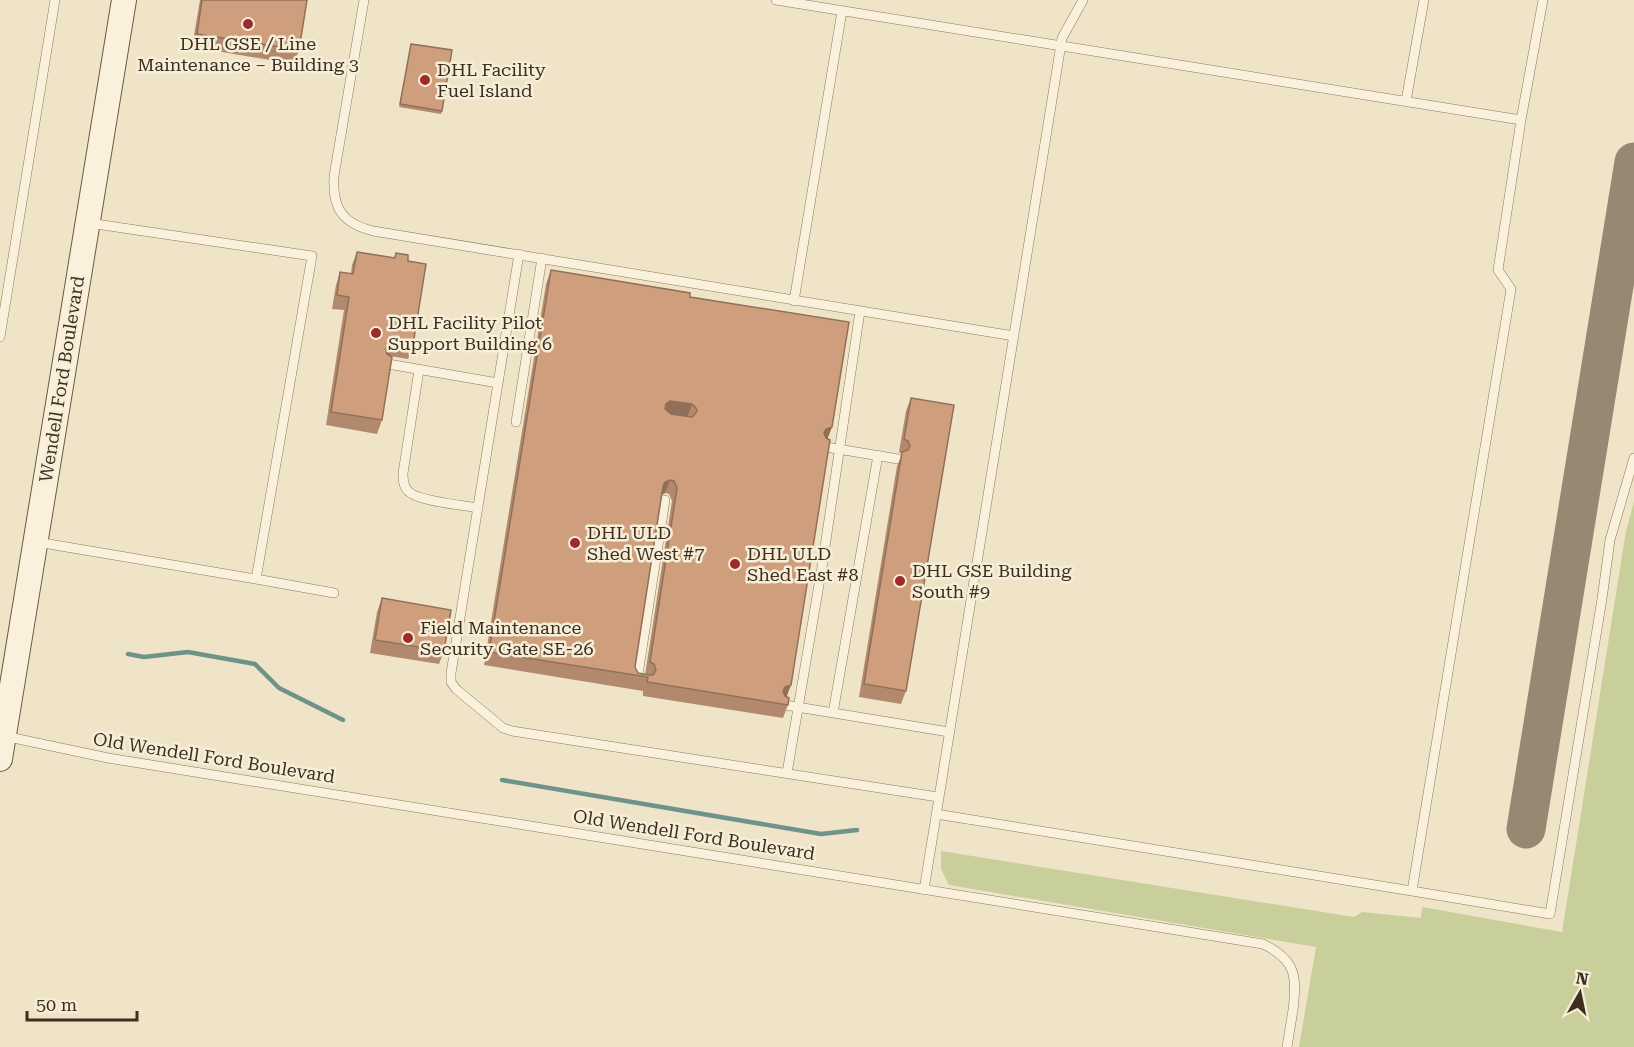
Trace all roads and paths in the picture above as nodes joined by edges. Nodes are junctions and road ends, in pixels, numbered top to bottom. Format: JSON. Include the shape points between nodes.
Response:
{"nodes":[{"id":1,"x":55,"y":0,"type":"edge"},
{"id":2,"x":124,"y":0,"type":"edge"},
{"id":3,"x":364,"y":0,"type":"edge"},
{"id":4,"x":776,"y":0,"type":"edge"},
{"id":5,"x":1083,"y":0,"type":"edge"},
{"id":6,"x":1424,"y":0,"type":"edge"},
{"id":7,"x":1543,"y":0,"type":"edge"},
{"id":8,"x":842,"y":10,"type":"junction"},
{"id":9,"x":1061,"y":46,"type":"junction"},
{"id":10,"x":1406,"y":101,"type":"junction"},
{"id":11,"x":1521,"y":120,"type":"junction"},
{"id":12,"x":87,"y":222,"type":"junction"},
{"id":13,"x":519,"y":254,"type":"junction"},
{"id":14,"x":542,"y":258,"type":"junction"},
{"id":15,"x":794,"y":301,"type":"junction"},
{"id":16,"x":860,"y":310,"type":"junction"},
{"id":17,"x":1014,"y":336,"type":"junction"},
{"id":18,"x":0,"y":337,"type":"edge"},
{"id":19,"x":388,"y":364,"type":"edge"},
{"id":20,"x":419,"y":370,"type":"junction"},
{"id":21,"x":498,"y":383,"type":"junction"},
{"id":22,"x":516,"y":422,"type":"dead end"},
{"id":23,"x":826,"y":447,"type":"edge"},
{"id":24,"x":839,"y":449,"type":"junction"},
{"id":25,"x":878,"y":456,"type":"junction"},
{"id":26,"x":1634,"y":458,"type":"edge"},
{"id":27,"x":898,"y":459,"type":"edge"},
{"id":28,"x":665,"y":500,"type":"edge"},
{"id":29,"x":478,"y":508,"type":"junction"},
{"id":30,"x":36,"y":542,"type":"junction"},
{"id":31,"x":256,"y":579,"type":"junction"},
{"id":32,"x":334,"y":593,"type":"dead end"},
{"id":33,"x":645,"y":682,"type":"edge"},
{"id":34,"x":785,"y":705,"type":"edge"},
{"id":35,"x":798,"y":707,"type":"junction"},
{"id":36,"x":833,"y":713,"type":"junction"},
{"id":37,"x":949,"y":732,"type":"junction"},
{"id":38,"x":2,"y":748,"type":"edge"},
{"id":39,"x":787,"y":773,"type":"junction"},
{"id":40,"x":938,"y":797,"type":"junction"},
{"id":41,"x":936,"y":814,"type":"junction"},
{"id":42,"x":924,"y":890,"type":"junction"},
{"id":43,"x":1412,"y":891,"type":"junction"},
{"id":44,"x":1287,"y":1047,"type":"edge"}],
"edges":[{"from":1,"to":18,"type":"lane"},
{"from":2,"to":12,"type":"street","name":"Wendell Ford Boulevard"},
{"from":3,"to":13,"type":"lane","via":[[334,176],[333,190],[340,212],[358,227],[373,231]]},
{"from":4,"to":8,"type":"lane"},
{"from":5,"to":9,"type":"lane"},
{"from":6,"to":10,"type":"lane"},
{"from":7,"to":11,"type":"lane"},
{"from":8,"to":9,"type":"lane"},
{"from":8,"to":15,"type":"lane"},
{"from":9,"to":10,"type":"lane"},
{"from":9,"to":17,"type":"lane"},
{"from":10,"to":11,"type":"lane"},
{"from":11,"to":43,"type":"lane","via":[[1498,270],[1511,289]]},
{"from":12,"to":30,"type":"street","name":"Wendell Ford Boulevard"},
{"from":12,"to":31,"type":"lane","via":[[312,256]]},
{"from":13,"to":14,"type":"lane"},
{"from":13,"to":21,"type":"lane"},
{"from":14,"to":15,"type":"lane"},
{"from":14,"to":22,"type":"lane"},
{"from":15,"to":16,"type":"lane"},
{"from":16,"to":17,"type":"lane"},
{"from":16,"to":24,"type":"lane"},
{"from":17,"to":37,"type":"lane"},
{"from":19,"to":20,"type":"lane"},
{"from":20,"to":21,"type":"lane"},
{"from":20,"to":29,"type":"lane","via":[[404,484],[409,493],[419,498]]},
{"from":21,"to":29,"type":"lane"},
{"from":23,"to":24,"type":"lane"},
{"from":24,"to":25,"type":"lane"},
{"from":24,"to":35,"type":"lane"},
{"from":25,"to":27,"type":"lane"},
{"from":25,"to":36,"type":"lane"},
{"from":26,"to":43,"type":"lane","via":[[1610,540],[1550,914]]},
{"from":28,"to":33,"type":"lane","via":[[637,681]]},
{"from":29,"to":39,"type":"lane","via":[[451,673],[456,689],[503,728]]},
{"from":30,"to":31,"type":"lane"},
{"from":30,"to":38,"type":"street","name":"Wendell Ford Boulevard"},
{"from":31,"to":32,"type":"lane"},
{"from":34,"to":35,"type":"lane"},
{"from":35,"to":36,"type":"lane"},
{"from":35,"to":39,"type":"lane"},
{"from":36,"to":37,"type":"lane"},
{"from":37,"to":40,"type":"lane"},
{"from":38,"to":42,"type":"lane","name":"Old Wendell Ford Boulevard","via":[[108,758]]},
{"from":39,"to":40,"type":"lane"},
{"from":40,"to":41,"type":"lane"},
{"from":41,"to":42,"type":"lane"},
{"from":41,"to":43,"type":"lane"},
{"from":42,"to":44,"type":"lane","name":"Old Wendell Ford Boulevard","via":[[1263,944],[1278,951],[1294,974]]}]}
